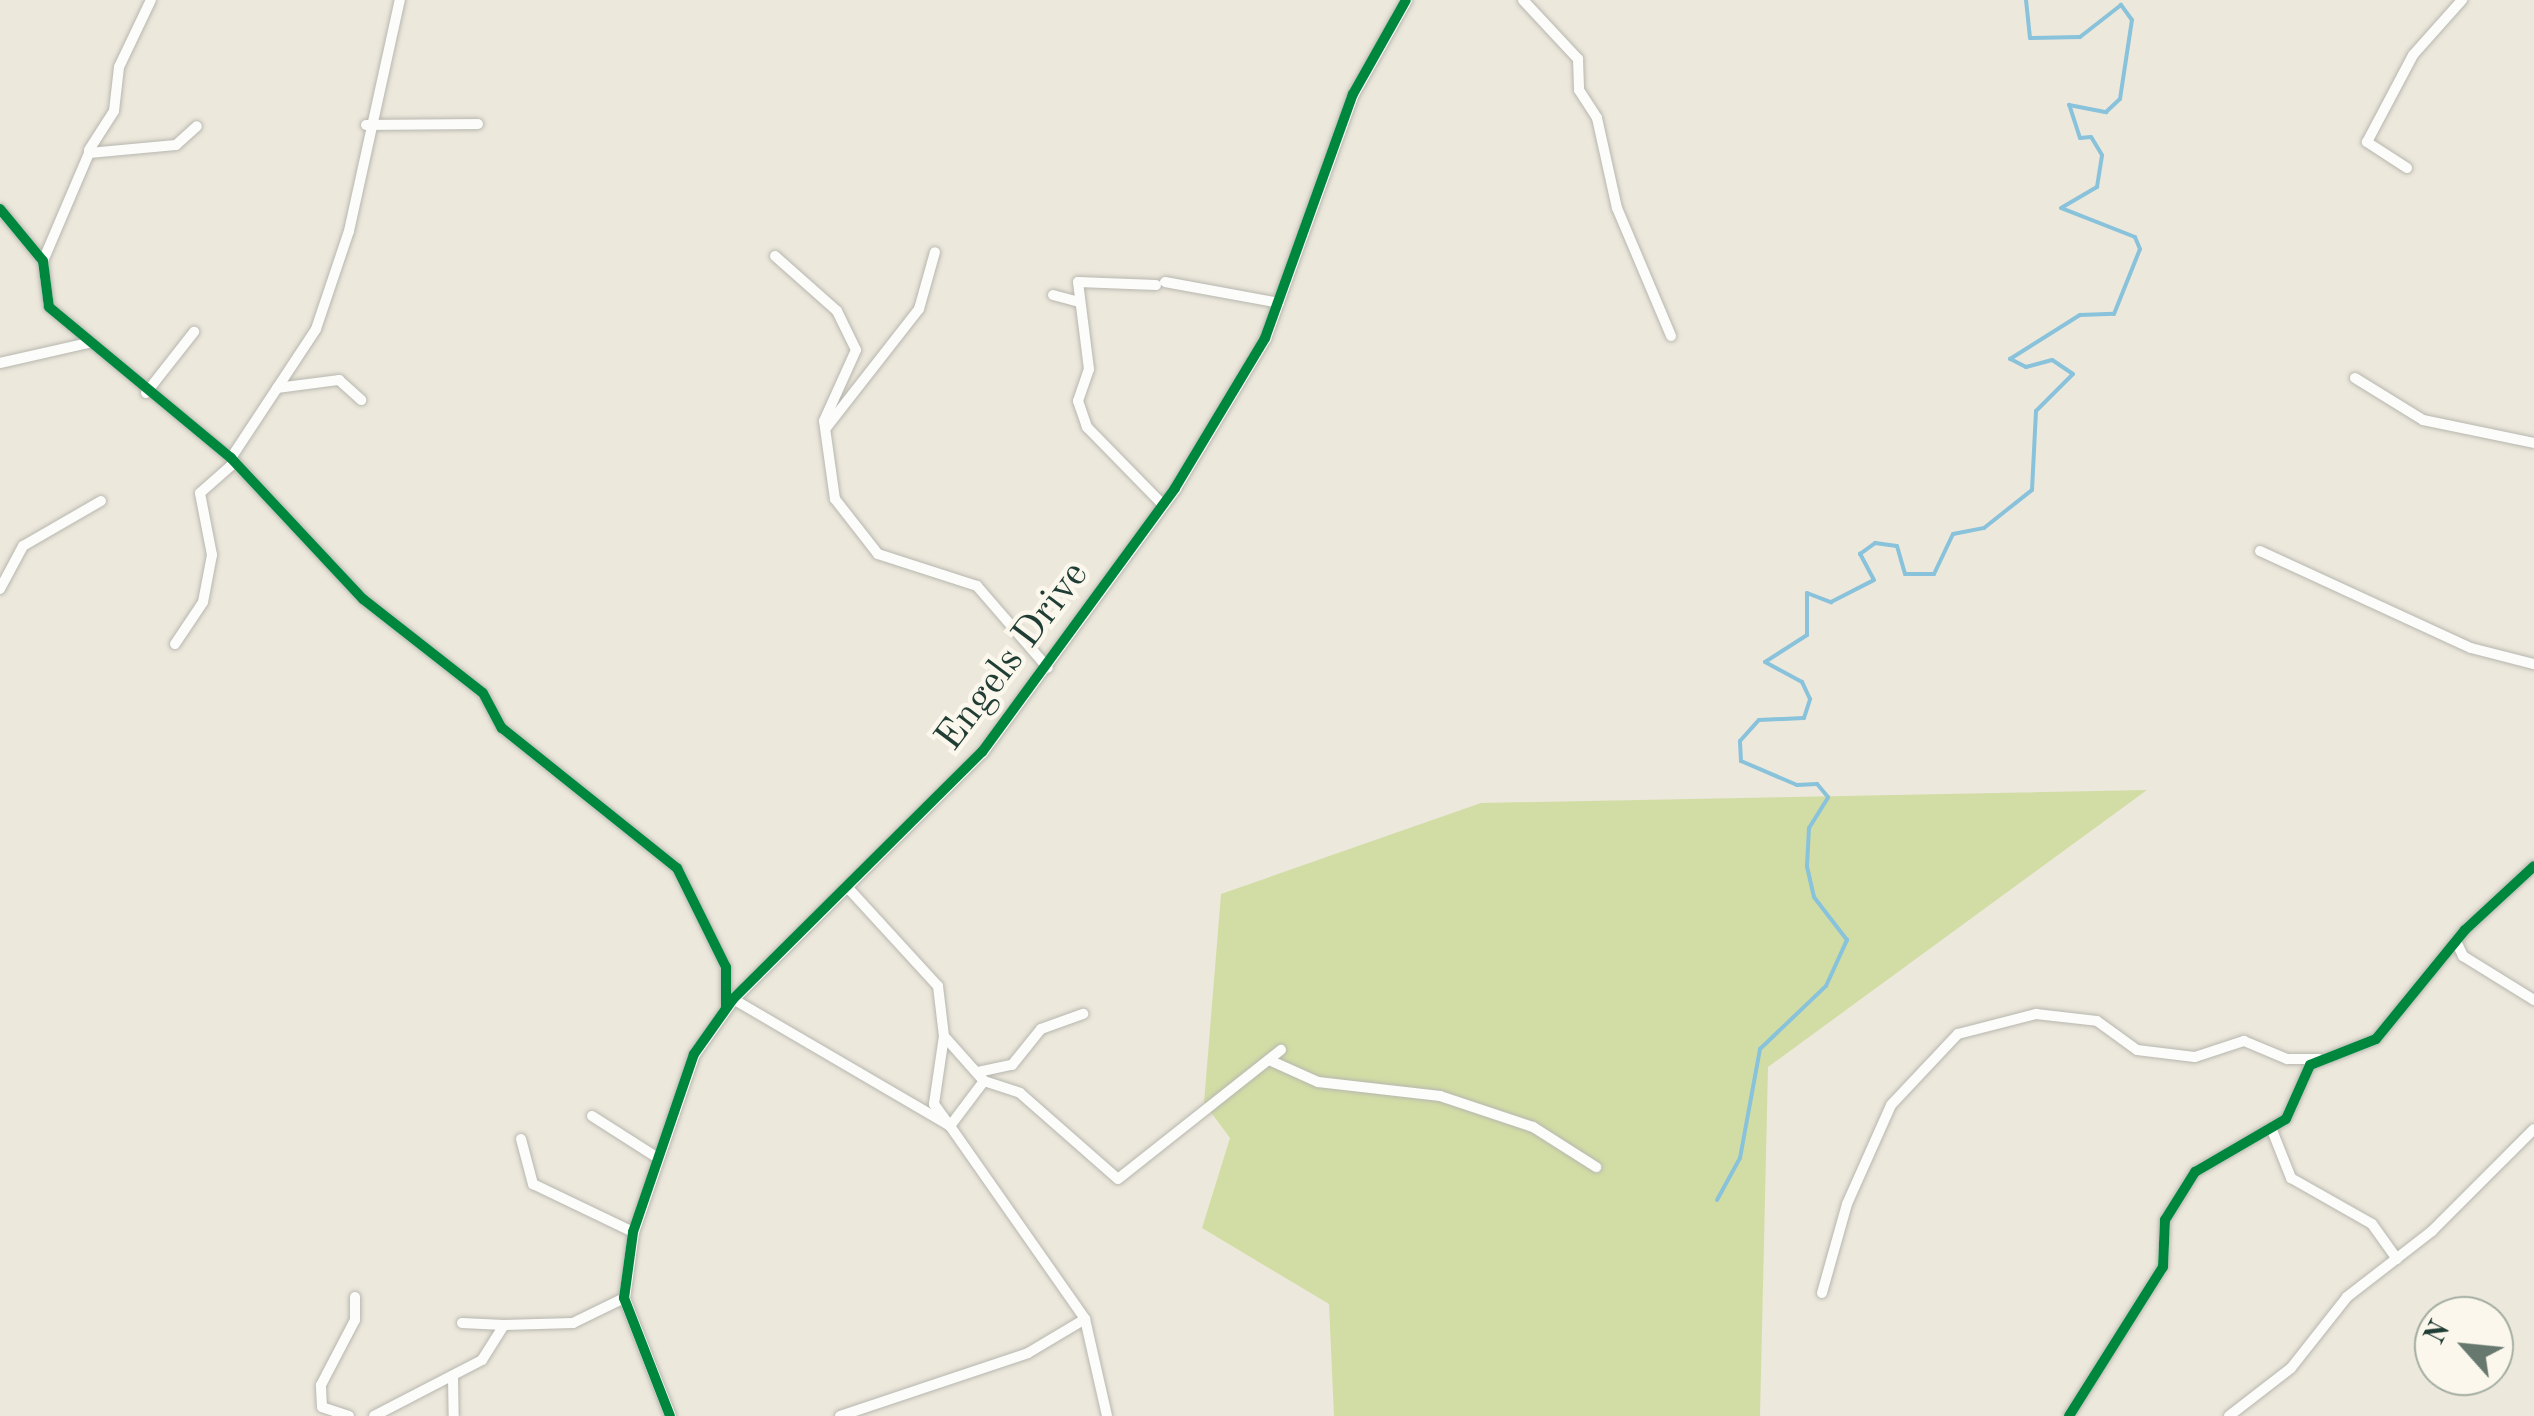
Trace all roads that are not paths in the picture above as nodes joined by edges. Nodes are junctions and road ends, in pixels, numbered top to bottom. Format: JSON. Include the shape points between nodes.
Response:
{"nodes":[{"id":1,"x":150,"y":0,"type":"edge"},
{"id":2,"x":400,"y":0,"type":"edge"},
{"id":3,"x":1406,"y":0,"type":"edge"},
{"id":4,"x":1522,"y":0,"type":"edge"},
{"id":5,"x":2462,"y":0,"type":"edge"},
{"id":6,"x":478,"y":124,"type":"dead end"},
{"id":7,"x":197,"y":126,"type":"dead end"},
{"id":8,"x":366,"y":126,"type":"junction"},
{"id":9,"x":80,"y":163,"type":"junction"},
{"id":10,"x":2407,"y":168,"type":"dead end"},
{"id":11,"x":0,"y":208,"type":"edge"},
{"id":12,"x":935,"y":252,"type":"dead end"},
{"id":13,"x":775,"y":256,"type":"dead end"},
{"id":14,"x":43,"y":261,"type":"junction"},
{"id":15,"x":1053,"y":294,"type":"dead end"},
{"id":16,"x":1080,"y":302,"type":"junction"},
{"id":17,"x":1278,"y":303,"type":"junction"},
{"id":18,"x":194,"y":332,"type":"dead end"},
{"id":19,"x":1671,"y":336,"type":"dead end"},
{"id":20,"x":89,"y":343,"type":"junction"},
{"id":21,"x":0,"y":363,"type":"edge"},
{"id":22,"x":2355,"y":378,"type":"dead end"},
{"id":23,"x":277,"y":388,"type":"junction"},
{"id":24,"x":146,"y":393,"type":"junction"},
{"id":25,"x":360,"y":400,"type":"dead end"},
{"id":26,"x":825,"y":429,"type":"junction"},
{"id":27,"x":2534,"y":444,"type":"edge"},
{"id":28,"x":232,"y":461,"type":"junction"},
{"id":29,"x":101,"y":500,"type":"dead end"},
{"id":30,"x":1162,"y":505,"type":"junction"},
{"id":31,"x":2260,"y":552,"type":"dead end"},
{"id":32,"x":0,"y":588,"type":"edge"},
{"id":33,"x":175,"y":644,"type":"dead end"},
{"id":34,"x":2534,"y":664,"type":"edge"},
{"id":35,"x":1048,"y":668,"type":"junction"},
{"id":36,"x":2531,"y":873,"type":"edge"},
{"id":37,"x":849,"y":890,"type":"junction"},
{"id":38,"x":2456,"y":941,"type":"junction"},
{"id":39,"x":2534,"y":1000,"type":"edge"},
{"id":40,"x":729,"y":1002,"type":"junction"},
{"id":41,"x":1082,"y":1014,"type":"dead end"},
{"id":42,"x":944,"y":1036,"type":"junction"},
{"id":43,"x":1281,"y":1050,"type":"dead end"},
{"id":44,"x":2325,"y":1058,"type":"junction"},
{"id":45,"x":1269,"y":1060,"type":"junction"},
{"id":46,"x":981,"y":1076,"type":"junction"},
{"id":47,"x":592,"y":1116,"type":"dead end"},
{"id":48,"x":950,"y":1126,"type":"junction"},
{"id":49,"x":2534,"y":1129,"type":"edge"},
{"id":50,"x":2272,"y":1130,"type":"junction"},
{"id":51,"x":521,"y":1138,"type":"dead end"},
{"id":52,"x":658,"y":1158,"type":"junction"},
{"id":53,"x":1596,"y":1167,"type":"dead end"},
{"id":54,"x":633,"y":1232,"type":"junction"},
{"id":55,"x":2396,"y":1258,"type":"junction"},
{"id":56,"x":1822,"y":1292,"type":"dead end"},
{"id":57,"x":356,"y":1296,"type":"dead end"},
{"id":58,"x":624,"y":1298,"type":"junction"},
{"id":59,"x":1085,"y":1319,"type":"junction"},
{"id":60,"x":462,"y":1323,"type":"dead end"},
{"id":61,"x":504,"y":1325,"type":"junction"},
{"id":62,"x":454,"y":1377,"type":"junction"},
{"id":63,"x":348,"y":1416,"type":"edge"},
{"id":64,"x":374,"y":1416,"type":"edge"},
{"id":65,"x":454,"y":1416,"type":"edge"},
{"id":66,"x":670,"y":1416,"type":"edge"},
{"id":67,"x":840,"y":1416,"type":"edge"},
{"id":68,"x":1107,"y":1416,"type":"edge"},
{"id":69,"x":2070,"y":1416,"type":"edge"},
{"id":70,"x":2228,"y":1416,"type":"edge"}],
"edges":[{"from":1,"to":9,"type":"street","via":[[119,67],[114,111]]},
{"from":2,"to":8,"type":"street"},
{"from":3,"to":17,"type":"street","name":"Engels Drive","via":[[1353,94]]},
{"from":4,"to":19,"type":"street","via":[[1578,59],[1579,90],[1597,118],[1617,208]]},
{"from":5,"to":10,"type":"street","via":[[2413,56],[2367,142]]},
{"from":6,"to":8,"type":"street"},
{"from":7,"to":9,"type":"street","via":[[176,145],[101,147]]},
{"from":8,"to":23,"type":"street","via":[[349,231],[316,329]]},
{"from":9,"to":14,"type":"street"},
{"from":11,"to":14,"type":"street"},
{"from":12,"to":26,"type":"street","via":[[919,309]]},
{"from":13,"to":26,"type":"street","via":[[837,311],[856,350]]},
{"from":14,"to":20,"type":"street","via":[[50,307]]},
{"from":15,"to":16,"type":"street"},
{"from":16,"to":17,"type":"street","via":[[1078,282],[1160,284]]},
{"from":16,"to":30,"type":"street","via":[[1089,369],[1078,401],[1087,427]]},
{"from":17,"to":30,"type":"street","name":"Engels Drive","via":[[1250,368]]},
{"from":18,"to":24,"type":"street"},
{"from":20,"to":21,"type":"street"},
{"from":20,"to":24,"type":"street"},
{"from":22,"to":27,"type":"street","via":[[2423,420]]},
{"from":23,"to":25,"type":"street","via":[[339,380]]},
{"from":23,"to":28,"type":"street"},
{"from":24,"to":28,"type":"street"},
{"from":26,"to":35,"type":"street","via":[[835,498],[878,554],[977,586]]},
{"from":28,"to":33,"type":"street","via":[[200,493],[212,555],[203,602]]},
{"from":28,"to":40,"type":"street","via":[[363,599],[483,694],[502,728],[677,868],[726,967]]},
{"from":29,"to":32,"type":"street","via":[[24,546]]},
{"from":30,"to":35,"type":"street","name":"Engels Drive"},
{"from":31,"to":34,"type":"street","via":[[2472,648]]},
{"from":35,"to":37,"type":"street","name":"Engels Drive"},
{"from":36,"to":38,"type":"street"},
{"from":37,"to":40,"type":"street","name":"Engels Drive"},
{"from":37,"to":42,"type":"street","via":[[938,986]]},
{"from":38,"to":39,"type":"street","via":[[2463,956]]},
{"from":38,"to":44,"type":"street","via":[[2376,1040]]},
{"from":40,"to":48,"type":"street"},
{"from":40,"to":52,"type":"street","name":"Engels Drive","via":[[676,1094]]},
{"from":41,"to":46,"type":"street","via":[[1041,1029],[1012,1066]]},
{"from":42,"to":46,"type":"street"},
{"from":42,"to":48,"type":"street","via":[[934,1104]]},
{"from":43,"to":45,"type":"street"},
{"from":44,"to":50,"type":"street","via":[[2310,1065]]},
{"from":44,"to":56,"type":"street","via":[[2287,1059],[2244,1040],[2195,1057],[2137,1050],[2097,1021],[2036,1014],[1958,1034],[1891,1105],[1847,1204]]},
{"from":45,"to":46,"type":"street","via":[[1118,1179],[1020,1093]]},
{"from":45,"to":53,"type":"street","via":[[1318,1082],[1440,1096],[1533,1127]]},
{"from":46,"to":48,"type":"street"},
{"from":47,"to":52,"type":"street"},
{"from":48,"to":59,"type":"street"},
{"from":49,"to":55,"type":"street"},
{"from":50,"to":55,"type":"street","via":[[2291,1178],[2372,1224]]},
{"from":50,"to":69,"type":"street","via":[[2195,1172],[2165,1220],[2162,1267]]},
{"from":51,"to":54,"type":"street","via":[[533,1184]]},
{"from":52,"to":54,"type":"street","name":"Engels Drive"},
{"from":54,"to":58,"type":"street","name":"Engels Drive"},
{"from":55,"to":70,"type":"street","via":[[2346,1298],[2291,1368]]},
{"from":57,"to":63,"type":"street","via":[[355,1320],[322,1385],[322,1407]]},
{"from":58,"to":61,"type":"street","via":[[573,1323]]},
{"from":58,"to":66,"type":"street","name":"Engels Drive"},
{"from":59,"to":67,"type":"street","via":[[1028,1353]]},
{"from":59,"to":68,"type":"street"},
{"from":60,"to":61,"type":"street"},
{"from":61,"to":62,"type":"street","via":[[498,1347]]},
{"from":62,"to":64,"type":"street"},
{"from":62,"to":65,"type":"street"}]}
